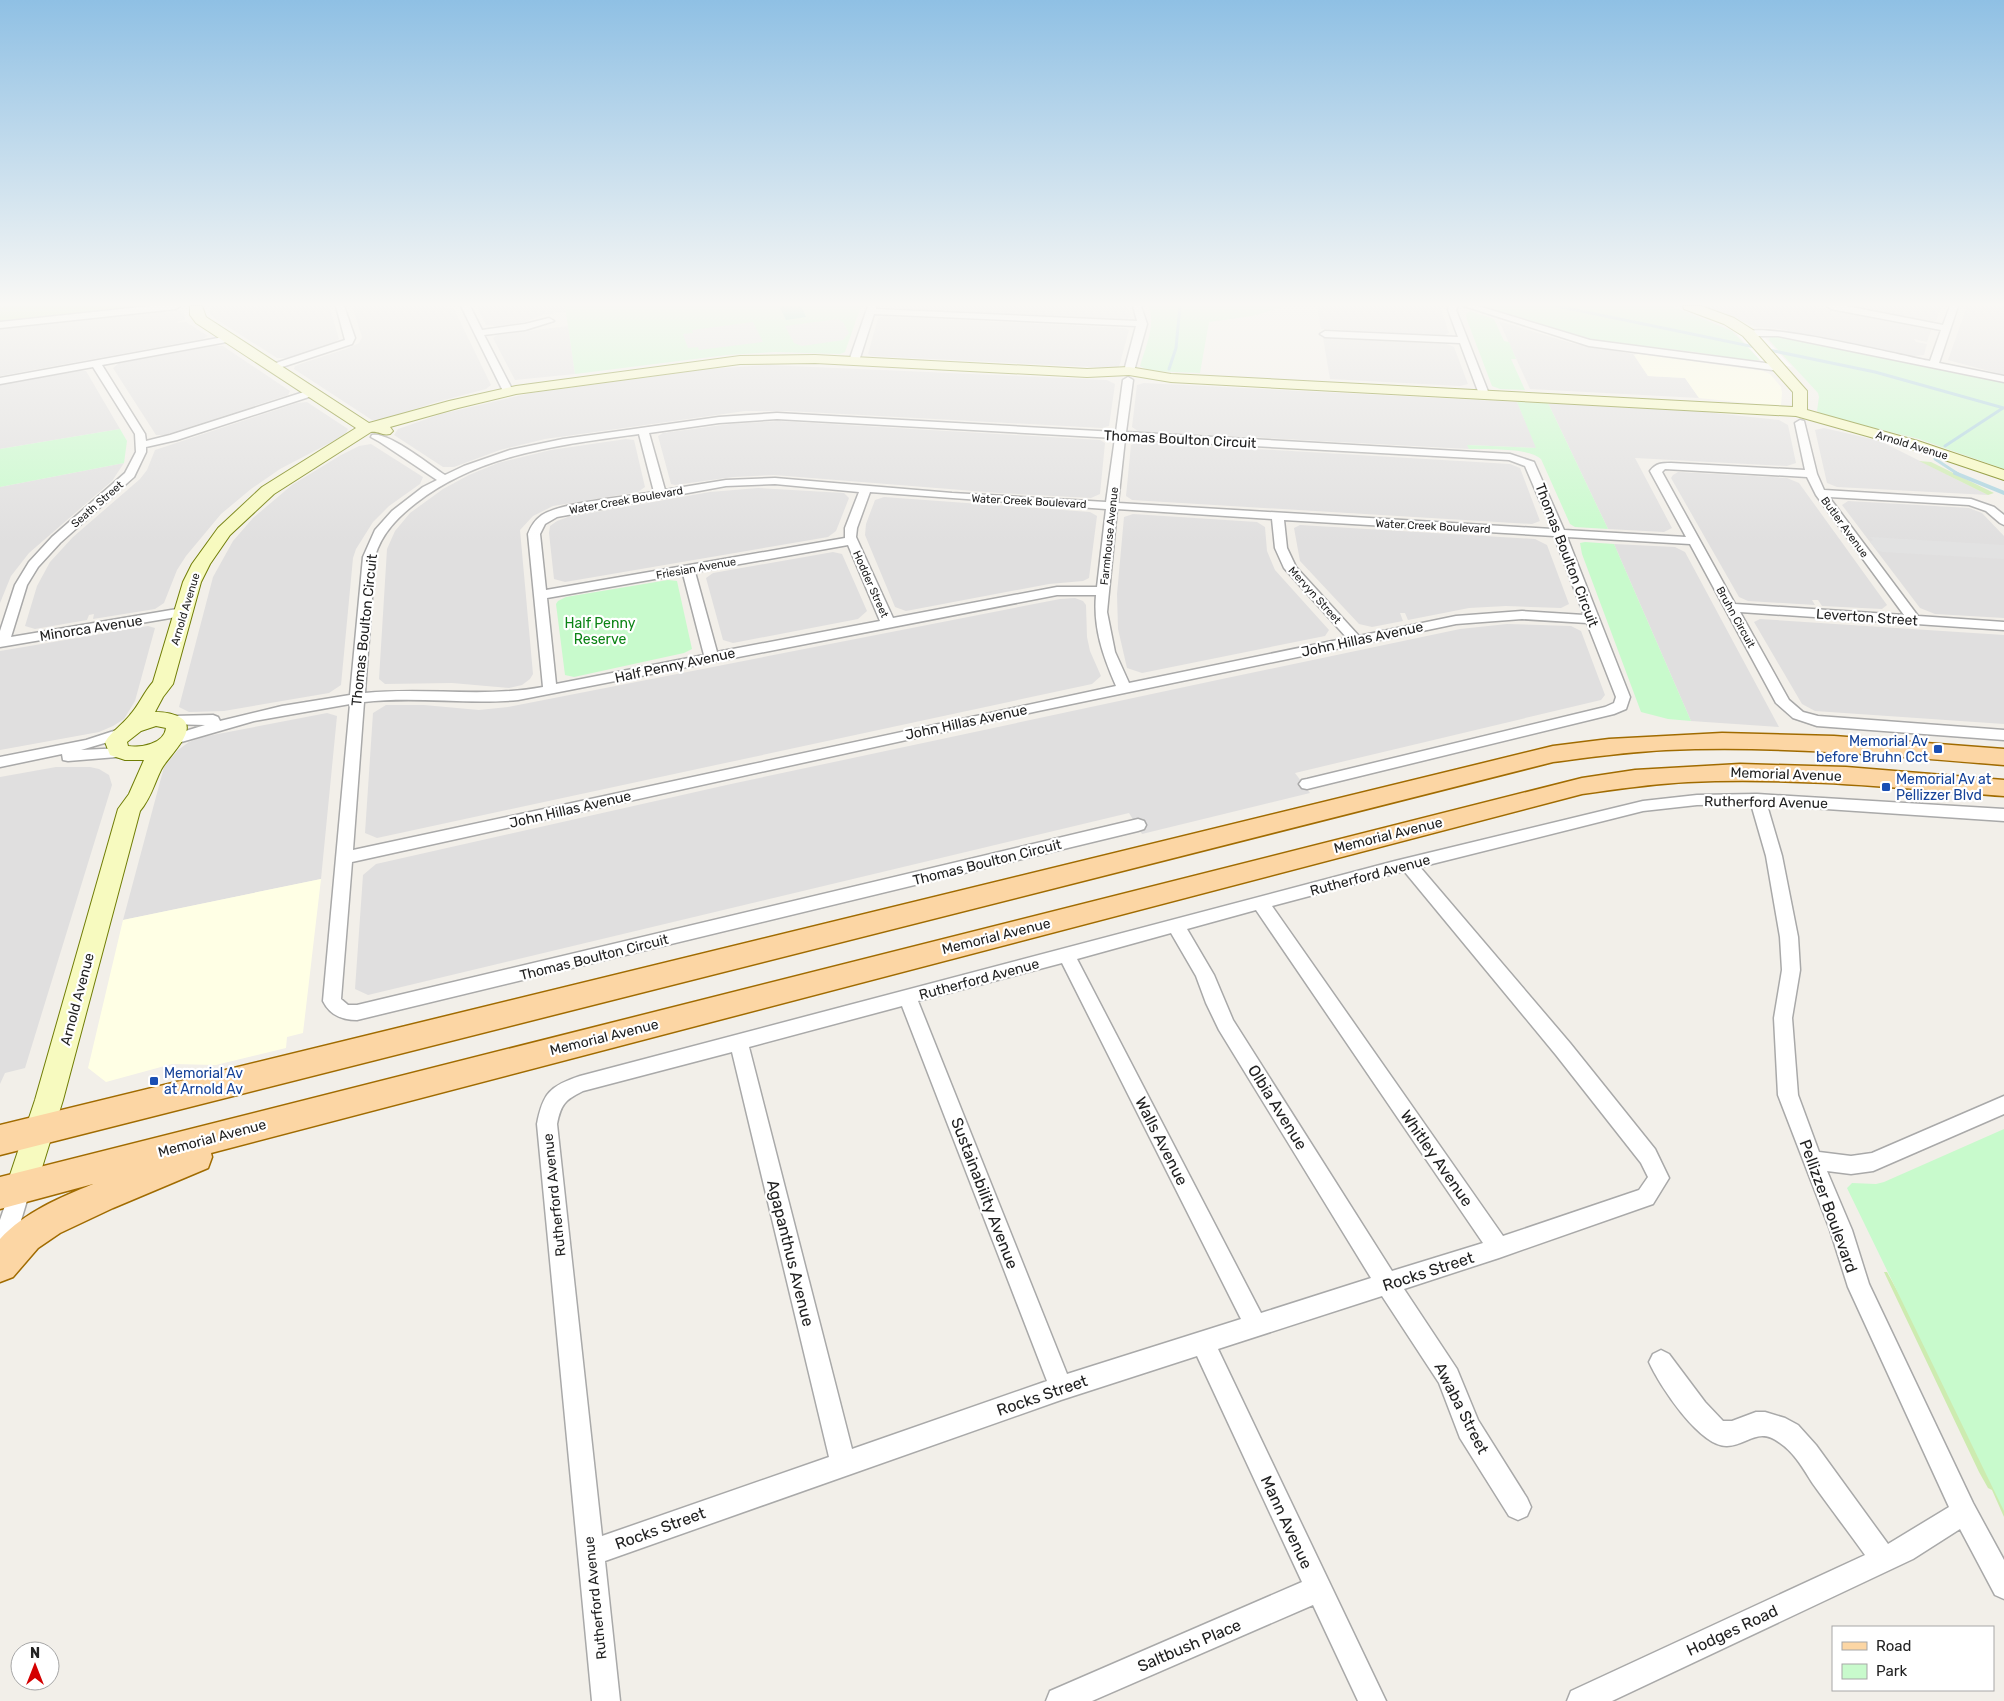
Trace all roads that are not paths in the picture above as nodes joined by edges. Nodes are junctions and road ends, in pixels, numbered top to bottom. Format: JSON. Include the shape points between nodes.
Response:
{"nodes":[{"id":1,"x":110,"y":385,"type":"edge"},
{"id":2,"x":300,"y":385,"type":"edge"},
{"id":3,"x":505,"y":385,"type":"edge"},
{"id":4,"x":549,"y":385,"type":"edge"},
{"id":5,"x":1128,"y":385,"type":"edge"},
{"id":6,"x":1315,"y":385,"type":"edge"},
{"id":7,"x":1481,"y":385,"type":"edge"},
{"id":8,"x":1794,"y":385,"type":"edge"},
{"id":9,"x":508,"y":391,"type":"junction"},
{"id":10,"x":311,"y":393,"type":"junction"},
{"id":11,"x":1484,"y":394,"type":"junction"},
{"id":12,"x":1800,"y":417,"type":"junction"},
{"id":13,"x":643,"y":430,"type":"junction"},
{"id":14,"x":371,"y":433,"type":"junction"},
{"id":15,"x":1120,"y":435,"type":"junction"},
{"id":16,"x":142,"y":445,"type":"junction"},
{"id":17,"x":1976,"y":466,"type":"junction"},
{"id":18,"x":1811,"y":474,"type":"junction"},
{"id":19,"x":2004,"y":475,"type":"edge"},
{"id":20,"x":444,"y":479,"type":"junction"},
{"id":21,"x":2004,"y":479,"type":"edge"},
{"id":22,"x":866,"y":489,"type":"junction"},
{"id":23,"x":1820,"y":493,"type":"junction"},
{"id":24,"x":660,"y":494,"type":"junction"},
{"id":25,"x":1112,"y":506,"type":"junction"},
{"id":26,"x":1278,"y":516,"type":"junction"},
{"id":27,"x":2004,"y":521,"type":"edge"},
{"id":28,"x":1560,"y":533,"type":"junction"},
{"id":29,"x":851,"y":541,"type":"junction"},
{"id":30,"x":1693,"y":541,"type":"junction"},
{"id":31,"x":688,"y":569,"type":"junction"},
{"id":32,"x":1103,"y":591,"type":"junction"},
{"id":33,"x":540,"y":595,"type":"junction"},
{"id":34,"x":1731,"y":608,"type":"junction"},
{"id":35,"x":183,"y":612,"type":"junction"},
{"id":36,"x":1593,"y":619,"type":"junction"},
{"id":37,"x":1914,"y":620,"type":"junction"},
{"id":38,"x":888,"y":623,"type":"junction"},
{"id":39,"x":2004,"y":626,"type":"edge"},
{"id":40,"x":1356,"y":640,"type":"junction"},
{"id":41,"x":1,"y":642,"type":"edge"},
{"id":42,"x":711,"y":657,"type":"junction"},
{"id":43,"x":163,"y":684,"type":"junction"},
{"id":44,"x":1124,"y":688,"type":"junction"},
{"id":45,"x":550,"y":690,"type":"junction"},
{"id":46,"x":357,"y":699,"type":"junction"},
{"id":47,"x":170,"y":731,"type":"junction"},
{"id":48,"x":2004,"y":735,"type":"edge"},
{"id":49,"x":126,"y":742,"type":"junction"},
{"id":50,"x":28,"y":757,"type":"joint"},
{"id":51,"x":2004,"y":757,"type":"edge"},
{"id":52,"x":0,"y":762,"type":"edge"},
{"id":53,"x":1307,"y":784,"type":"dead end"},
{"id":54,"x":2004,"y":788,"type":"edge"},
{"id":55,"x":1757,"y":799,"type":"junction"},
{"id":56,"x":129,"y":809,"type":"junction"},
{"id":57,"x":2004,"y":815,"type":"edge"},
{"id":58,"x":1138,"y":825,"type":"dead end"},
{"id":59,"x":343,"y":858,"type":"junction"},
{"id":60,"x":1408,"y":864,"type":"junction"},
{"id":61,"x":1261,"y":904,"type":"junction"},
{"id":62,"x":1176,"y":926,"type":"junction"},
{"id":63,"x":1067,"y":956,"type":"junction"},
{"id":64,"x":908,"y":998,"type":"junction"},
{"id":65,"x":739,"y":1043,"type":"junction"},
{"id":66,"x":2004,"y":1105,"type":"edge"},
{"id":67,"x":257,"y":1126,"type":"junction"},
{"id":68,"x":40,"y":1130,"type":"junction"},
{"id":69,"x":0,"y":1140,"type":"edge"},
{"id":70,"x":1812,"y":1160,"type":"junction"},
{"id":71,"x":11,"y":1190,"type":"edge"},
{"id":72,"x":1498,"y":1248,"type":"junction"},
{"id":73,"x":0,"y":1254,"type":"edge"},
{"id":74,"x":0,"y":1265,"type":"edge"},
{"id":75,"x":1388,"y":1285,"type":"junction"},
{"id":76,"x":1256,"y":1326,"type":"junction"},
{"id":77,"x":1203,"y":1343,"type":"junction"},
{"id":78,"x":1661,"y":1362,"type":"dead end"},
{"id":79,"x":1061,"y":1388,"type":"junction"},
{"id":80,"x":843,"y":1463,"type":"junction"},
{"id":81,"x":1518,"y":1507,"type":"dead end"},
{"id":82,"x":1964,"y":1512,"type":"junction"},
{"id":83,"x":590,"y":1553,"type":"junction"},
{"id":84,"x":1883,"y":1558,"type":"junction"},
{"id":85,"x":2004,"y":1586,"type":"edge"},
{"id":86,"x":1318,"y":1589,"type":"junction"},
{"id":87,"x":606,"y":1701,"type":"edge"},
{"id":88,"x":1060,"y":1701,"type":"edge"},
{"id":89,"x":1372,"y":1701,"type":"edge"},
{"id":90,"x":1581,"y":1701,"type":"edge"}],
"edges":[{"from":1,"to":16,"type":"street","via":[[138,431]]},
{"from":2,"to":10,"type":"street"},
{"from":3,"to":9,"type":"street"},
{"from":4,"to":9,"type":"street","name":"Arnold Avenue"},
{"from":5,"to":15,"type":"street","name":"Farmhouse Avenue"},
{"from":6,"to":11,"type":"street","name":"Arnold Avenue"},
{"from":7,"to":11,"type":"street"},
{"from":8,"to":12,"type":"street","via":[[1800,393]]},
{"from":9,"to":14,"type":"street","name":"Arnold Avenue","via":[[413,416]]},
{"from":10,"to":14,"type":"street"},
{"from":10,"to":16,"type":"street"},
{"from":11,"to":12,"type":"street","name":"Arnold Avenue","via":[[1691,404]]},
{"from":12,"to":17,"type":"street","name":"Arnold Avenue","via":[[1912,444]]},
{"from":12,"to":18,"type":"street","name":"Butler Avenue"},
{"from":13,"to":15,"type":"street","name":"Thomas Boulton Circuit","via":[[777,416]]},
{"from":13,"to":20,"type":"street","name":"Thomas Boulton Circuit","via":[[530,448],[483,462]]},
{"from":13,"to":24,"type":"street"},
{"from":14,"to":20,"type":"street"},
{"from":14,"to":35,"type":"street","name":"Arnold Avenue","via":[[302,467],[270,489],[229,525],[198,567]]},
{"from":15,"to":25,"type":"street","name":"Farmhouse Avenue"},
{"from":15,"to":28,"type":"street","name":"Thomas Boulton Circuit","via":[[1516,458],[1533,467]]},
{"from":16,"to":41,"type":"street","name":"Seath Street","via":[[139,460],[130,475],[56,540],[33,565],[21,586]]},
{"from":17,"to":19,"type":"street","name":"Arnold Avenue"},
{"from":17,"to":21,"type":"street","name":"Arnold Avenue"},
{"from":18,"to":23,"type":"street","name":"Butler Avenue"},
{"from":18,"to":30,"type":"street","name":"Bruhn Circuit","via":[[1672,466],[1659,468],[1656,475]]},
{"from":20,"to":46,"type":"street","name":"Thomas Boulton Circuit","via":[[396,513],[381,530],[372,548]]},
{"from":22,"to":24,"type":"street","name":"Water Creek Boulevard","via":[[752,481]]},
{"from":22,"to":25,"type":"street","name":"Water Creek Boulevard"},
{"from":22,"to":29,"type":"street","name":"Hodder Street","via":[[851,528]]},
{"from":23,"to":27,"type":"street","via":[[1971,502],[1990,508]]},
{"from":23,"to":37,"type":"street","name":"Butler Avenue"},
{"from":24,"to":33,"type":"street","name":"Water Creek Boulevard","via":[[562,511],[540,522],[534,534]]},
{"from":25,"to":26,"type":"street","name":"Water Creek Boulevard"},
{"from":25,"to":32,"type":"street","name":"Farmhouse Avenue"},
{"from":26,"to":28,"type":"street","name":"Water Creek Boulevard"},
{"from":26,"to":40,"type":"street","name":"Mervyn Street","via":[[1281,548],[1290,568]]},
{"from":28,"to":30,"type":"street","name":"Water Creek Boulevard"},
{"from":28,"to":36,"type":"street","name":"Thomas Boulton Circuit"},
{"from":29,"to":31,"type":"street","name":"Friesian Avenue"},
{"from":29,"to":38,"type":"street","name":"Hodder Street"},
{"from":30,"to":34,"type":"street","name":"Bruhn Circuit"},
{"from":31,"to":33,"type":"street","name":"Friesian Avenue"},
{"from":31,"to":42,"type":"street"},
{"from":32,"to":38,"type":"street","name":"Half Penny Avenue","via":[[1057,591]]},
{"from":32,"to":44,"type":"street","name":"Farmhouse Avenue","via":[[1104,638]]},
{"from":33,"to":45,"type":"street","name":"Water Creek Boulevard"},
{"from":34,"to":37,"type":"street","name":"Leverton Street"},
{"from":34,"to":48,"type":"street","name":"Bruhn Circuit","via":[[1783,703],[1798,715],[1817,721]]},
{"from":35,"to":41,"type":"street","name":"Minorca Avenue"},
{"from":35,"to":43,"type":"street","name":"Arnold Avenue"},
{"from":36,"to":40,"type":"street","name":"John Hillas Avenue","via":[[1484,616]]},
{"from":36,"to":53,"type":"street","name":"Thomas Boulton Circuit","via":[[1622,698],[1616,709]]},
{"from":37,"to":39,"type":"street","name":"Leverton Street"},
{"from":38,"to":42,"type":"street","name":"Half Penny Avenue"},
{"from":40,"to":44,"type":"street","name":"John Hillas Avenue"},
{"from":42,"to":45,"type":"street","name":"Half Penny Avenue"},
{"from":43,"to":47,"type":"street","name":"Arnold Avenue","via":[[167,692],[165,709]]},
{"from":43,"to":49,"type":"street","name":"Arnold Avenue"},
{"from":44,"to":59,"type":"street","name":"John Hillas Avenue"},
{"from":45,"to":46,"type":"street","name":"Half Penny Avenue","via":[[495,698],[414,694]]},
{"from":46,"to":47,"type":"street","name":"Half Penny Avenue"},
{"from":46,"to":59,"type":"street","name":"Thomas Boulton Circuit"},
{"from":47,"to":49,"type":"street","via":[[148,752]]},
{"from":47,"to":49,"type":"street","via":[[151,720]]},
{"from":47,"to":56,"type":"street","name":"Arnold Avenue","via":[[139,797]]},
{"from":49,"to":50,"type":"street","via":[[56,757]]},
{"from":49,"to":56,"type":"street","name":"Arnold Avenue","via":[[132,773],[126,799]]},
{"from":50,"to":52,"type":"street"},
{"from":51,"to":68,"type":"main road","via":[[1742,740],[1649,742],[1553,754]]},
{"from":54,"to":67,"type":"main road","name":"Memorial Avenue","via":[[1766,772],[1658,775],[1582,786]]},
{"from":55,"to":57,"type":"street","name":"Rutherford Avenue"},
{"from":55,"to":60,"type":"street","name":"Rutherford Avenue","via":[[1697,800],[1643,806]]},
{"from":55,"to":70,"type":"street","name":"Pellizzer Boulevard","via":[[1774,856],[1789,937],[1791,970],[1783,1018],[1788,1095]]},
{"from":56,"to":68,"type":"street","name":"Arnold Avenue"},
{"from":58,"to":59,"type":"street","name":"Thomas Boulton Circuit","via":[[357,1013],[348,1013],[335,1006],[331,994]]},
{"from":60,"to":61,"type":"street","name":"Rutherford Avenue"},
{"from":60,"to":72,"type":"street","via":[[1563,1049],[1648,1159],[1659,1178],[1646,1197]]},
{"from":61,"to":62,"type":"street","name":"Rutherford Avenue"},
{"from":61,"to":72,"type":"street","name":"Whitley Avenue"},
{"from":62,"to":63,"type":"street","name":"Rutherford Avenue"},
{"from":62,"to":75,"type":"street","name":"Olbia Avenue","via":[[1206,975],[1226,1024]]},
{"from":63,"to":64,"type":"street","name":"Rutherford Avenue"},
{"from":63,"to":76,"type":"street","name":"Walls Avenue"},
{"from":64,"to":65,"type":"street","name":"Rutherford Avenue"},
{"from":64,"to":79,"type":"street","name":"Sustainability Avenue"},
{"from":65,"to":80,"type":"street","name":"Agapanthus Avenue"},
{"from":65,"to":83,"type":"street","name":"Rutherford Avenue","via":[[580,1084],[564,1091],[551,1104],[547,1124]]},
{"from":66,"to":70,"type":"street","via":[[1873,1162],[1851,1165]]},
{"from":67,"to":71,"type":"main road","name":"Memorial Avenue"},
{"from":67,"to":74,"type":"main road","via":[[218,1148],[48,1222],[26,1236]]},
{"from":68,"to":69,"type":"main road"},
{"from":68,"to":71,"type":"street","name":"Arnold Avenue"},
{"from":70,"to":82,"type":"street","name":"Pellizzer Boulevard","via":[[1841,1230],[1859,1287]]},
{"from":71,"to":73,"type":"street"},
{"from":72,"to":75,"type":"street","name":"Rocks Street"},
{"from":75,"to":76,"type":"street","name":"Rocks Street"},
{"from":75,"to":81,"type":"street","name":"Awaba Street","via":[[1449,1378],[1469,1429]]},
{"from":76,"to":77,"type":"street","name":"Rocks Street"},
{"from":77,"to":79,"type":"street","name":"Rocks Street"},
{"from":77,"to":86,"type":"street","name":"Mann Avenue"},
{"from":78,"to":84,"type":"street","via":[[1709,1425],[1720,1433],[1730,1434],[1751,1424],[1763,1423],[1790,1435]]},
{"from":79,"to":80,"type":"street","name":"Rocks Street"},
{"from":80,"to":83,"type":"street","name":"Rocks Street"},
{"from":82,"to":84,"type":"street","name":"Hodges Road","via":[[1904,1550]]},
{"from":82,"to":85,"type":"street","name":"Pellizzer Boulevard"},
{"from":83,"to":87,"type":"street","name":"Rutherford Avenue"},
{"from":84,"to":90,"type":"street","name":"Hodges Road"},
{"from":86,"to":88,"type":"street","name":"Saltbush Place"},
{"from":86,"to":89,"type":"street","name":"Mann Avenue"}]}
